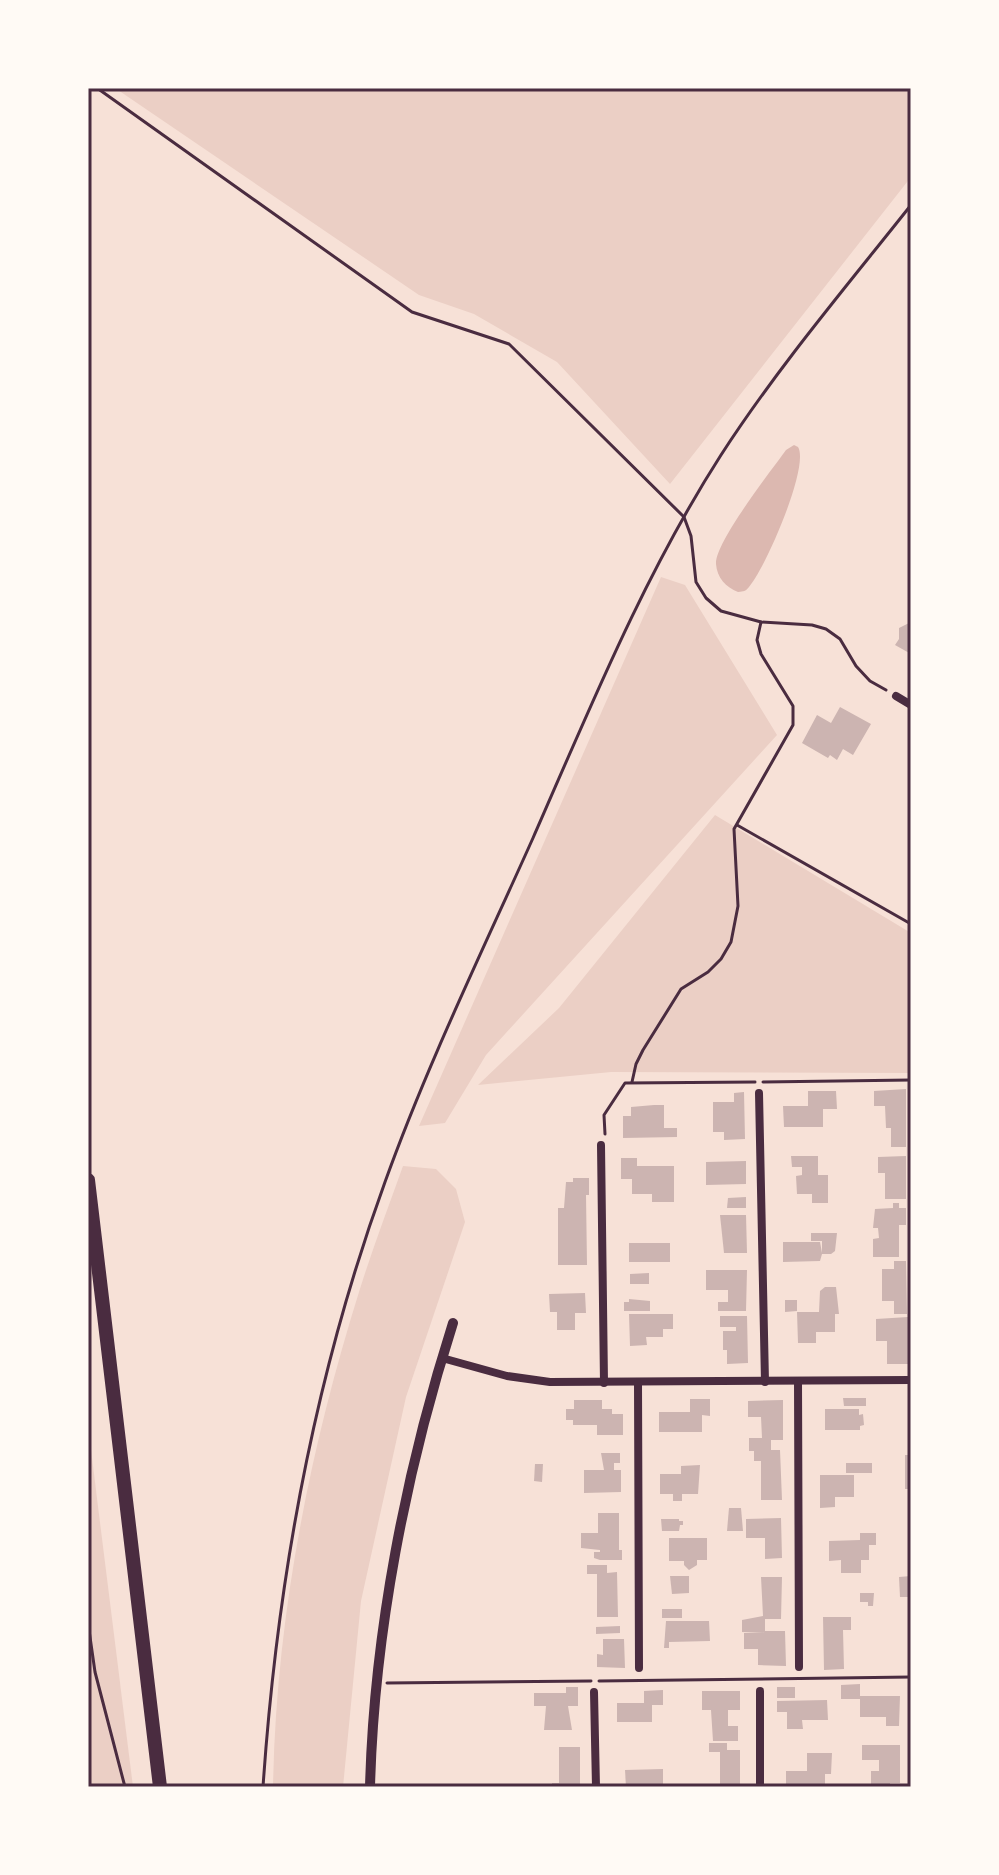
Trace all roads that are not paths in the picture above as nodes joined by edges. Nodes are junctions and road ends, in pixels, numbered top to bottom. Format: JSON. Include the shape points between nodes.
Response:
{"nodes":[{"id":1,"x":896,"y":696,"type":"road end"},
{"id":2,"x":911,"y":705,"type":"edge"},
{"id":3,"x":759,"y":1093,"type":"dead end"},
{"id":4,"x":601,"y":1145,"type":"road end"},
{"id":5,"x":88,"y":1180,"type":"edge"},
{"id":6,"x":453,"y":1323,"type":"dead end"},
{"id":7,"x":442,"y":1358,"type":"junction"},
{"id":8,"x":911,"y":1380,"type":"edge"},
{"id":9,"x":798,"y":1381,"type":"junction"},
{"id":10,"x":765,"y":1382,"type":"junction"},
{"id":11,"x":604,"y":1383,"type":"junction"},
{"id":12,"x":638,"y":1383,"type":"junction"},
{"id":13,"x":799,"y":1667,"type":"dead end"},
{"id":14,"x":639,"y":1668,"type":"dead end"},
{"id":15,"x":760,"y":1691,"type":"dead end"},
{"id":16,"x":594,"y":1692,"type":"dead end"},
{"id":17,"x":160,"y":1787,"type":"edge"},
{"id":18,"x":370,"y":1787,"type":"edge"},
{"id":19,"x":596,"y":1787,"type":"edge"},
{"id":20,"x":760,"y":1787,"type":"edge"}],
"edges":[{"from":1,"to":2,"type":"street"},
{"from":3,"to":10,"type":"street"},
{"from":4,"to":11,"type":"street"},
{"from":5,"to":17,"type":"highway"},
{"from":6,"to":7,"type":"street"},
{"from":7,"to":11,"type":"street","via":[[507,1376]]},
{"from":7,"to":18,"type":"street","via":[[393,1568]]},
{"from":8,"to":9,"type":"street"},
{"from":9,"to":10,"type":"street"},
{"from":9,"to":13,"type":"street"},
{"from":10,"to":12,"type":"street"},
{"from":11,"to":12,"type":"street"},
{"from":12,"to":14,"type":"street"},
{"from":15,"to":20,"type":"street"},
{"from":16,"to":19,"type":"street"}]}
